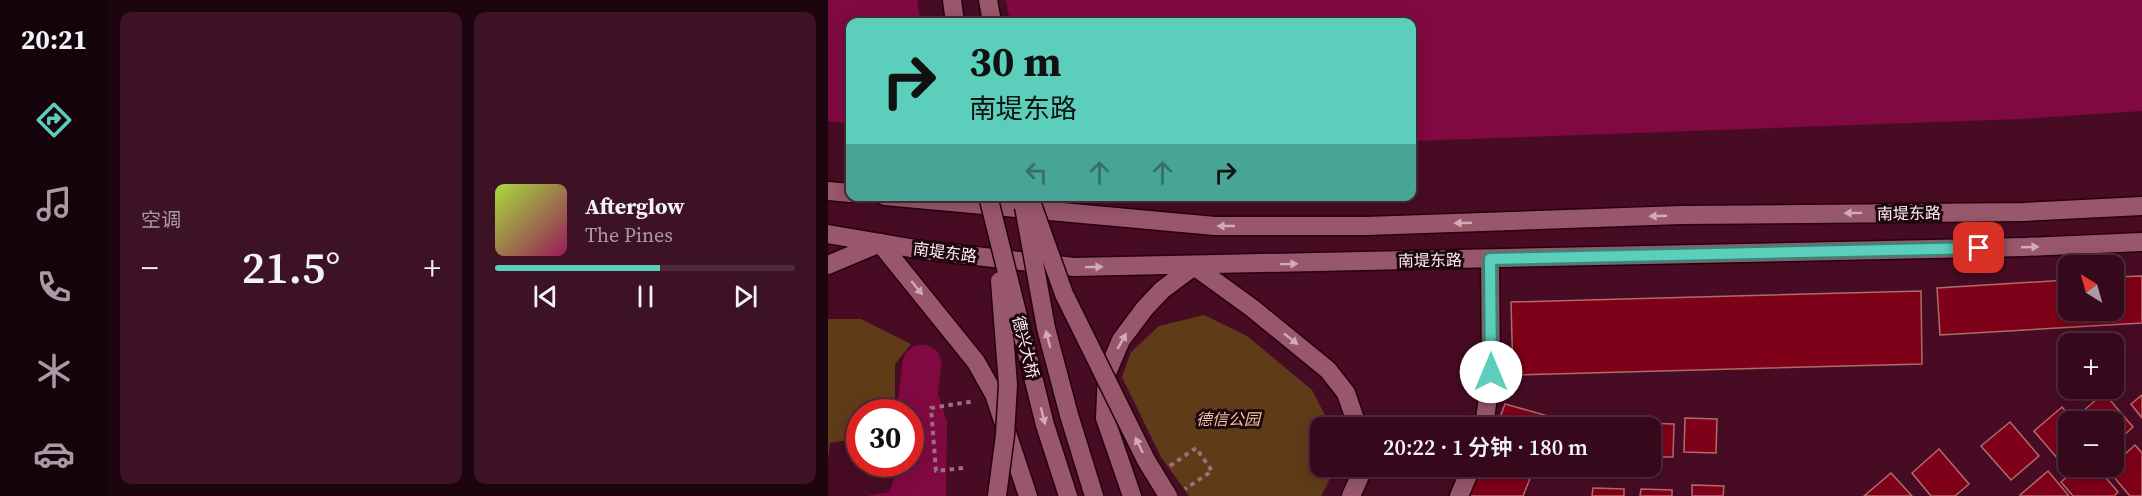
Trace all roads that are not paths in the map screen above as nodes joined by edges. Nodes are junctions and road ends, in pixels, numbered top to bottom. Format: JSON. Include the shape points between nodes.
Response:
{"nodes":[{"id":1,"x":952,"y":0,"type":"edge"},
{"id":2,"x":988,"y":0,"type":"edge"},
{"id":3,"x":955,"y":18,"type":"edge"},
{"id":4,"x":991,"y":18,"type":"edge"},
{"id":5,"x":828,"y":191,"type":"edge"},
{"id":6,"x":846,"y":193,"type":"edge"},
{"id":7,"x":940,"y":201,"type":"edge"},
{"id":8,"x":988,"y":201,"type":"edge"},
{"id":9,"x":988,"y":201,"type":"edge"},
{"id":10,"x":1023,"y":201,"type":"edge"},
{"id":11,"x":1031,"y":201,"type":"edge"},
{"id":12,"x":2142,"y":206,"type":"edge"},
{"id":13,"x":828,"y":234,"type":"edge"},
{"id":14,"x":2142,"y":242,"type":"edge"},
{"id":15,"x":880,"y":243,"type":"junction"},
{"id":16,"x":1490,"y":259,"type":"junction"},
{"id":17,"x":828,"y":265,"type":"edge"},
{"id":18,"x":1194,"y":266,"type":"junction"},
{"id":19,"x":1354,"y":417,"type":"edge"},
{"id":20,"x":1485,"y":417,"type":"edge"},
{"id":21,"x":1359,"y":477,"type":"edge"},
{"id":22,"x":1467,"y":477,"type":"edge"},
{"id":23,"x":1173,"y":495,"type":"edge"},
{"id":24,"x":998,"y":496,"type":"edge"},
{"id":25,"x":1028,"y":496,"type":"edge"},
{"id":26,"x":1068,"y":496,"type":"edge"},
{"id":27,"x":1094,"y":496,"type":"edge"},
{"id":28,"x":1132,"y":496,"type":"edge"},
{"id":29,"x":1351,"y":496,"type":"edge"},
{"id":30,"x":1459,"y":496,"type":"edge"}],
"edges":[{"from":1,"to":3,"type":"street"},
{"from":2,"to":4,"type":"street"},
{"from":5,"to":6,"type":"street"},
{"from":12,"to":7,"type":"street","name":"南堤东路","one_way":true,"via":[[2024,212],[1215,226]]},
{"from":8,"to":24,"type":"street","bridge":true,"via":[[1002,290],[1008,385]]},
{"from":9,"to":26,"type":"street","name":"德兴大桥","one_way":true,"bridge":true,"via":[[1045,425]]},
{"from":27,"to":10,"type":"street","name":"德兴大桥","one_way":true,"bridge":true,"via":[[1046,328]]},
{"from":23,"to":11,"type":"street","one_way":true,"bridge":true,"via":[[1146,460],[1064,294]]},
{"from":13,"to":15,"type":"street","name":"南堤东路"},
{"from":16,"to":14,"type":"street","name":"南堤东路","one_way":true},
{"from":15,"to":17,"type":"street"},
{"from":15,"to":18,"type":"street","name":"南堤东路","one_way":true,"via":[[1074,267]]},
{"from":15,"to":25,"type":"street","one_way":true,"via":[[976,362],[994,394]]},
{"from":18,"to":16,"type":"street","name":"南堤东路","one_way":true},
{"from":16,"to":20,"type":"street","via":[[1491,372]]},
{"from":18,"to":19,"type":"street","one_way":true,"via":[[1328,370],[1346,393]]},
{"from":28,"to":18,"type":"street","one_way":true,"via":[[1104,418],[1107,373],[1121,340],[1144,308]]},
{"from":21,"to":29,"type":"street"},
{"from":22,"to":30,"type":"street"}]}
